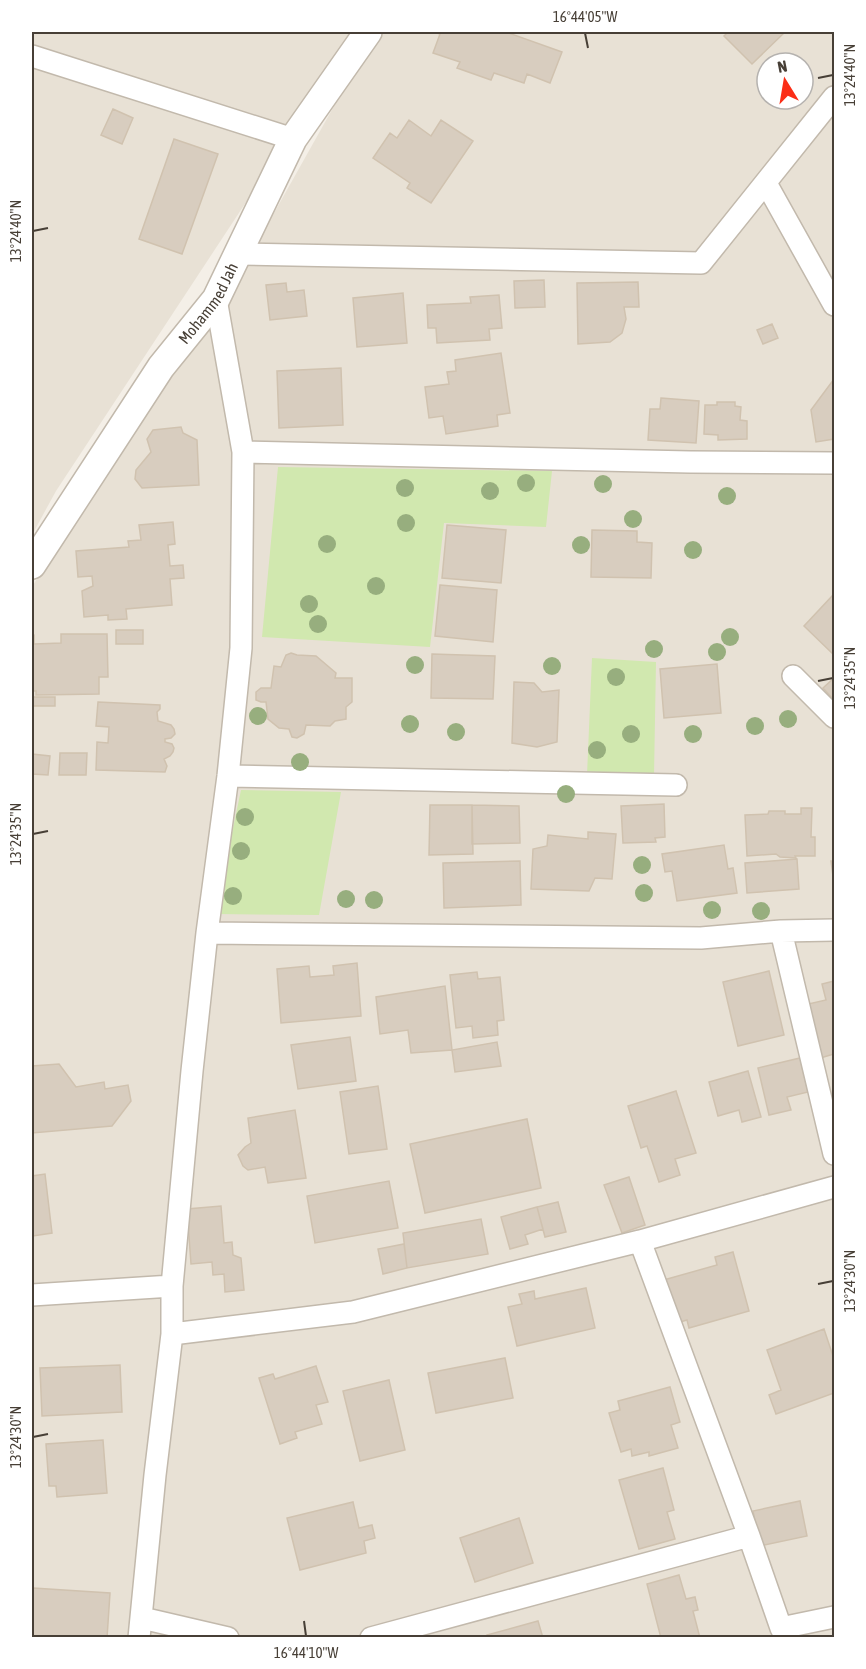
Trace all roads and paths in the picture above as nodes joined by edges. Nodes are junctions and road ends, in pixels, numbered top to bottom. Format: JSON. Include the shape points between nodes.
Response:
{"nodes":[{"id":1,"x":368,"y":32,"type":"edge"},
{"id":2,"x":32,"y":56,"type":"edge"},
{"id":3,"x":834,"y":96,"type":"edge"},
{"id":4,"x":293,"y":140,"type":"junction"},
{"id":5,"x":766,"y":183,"type":"junction"},
{"id":6,"x":238,"y":254,"type":"junction"},
{"id":7,"x":216,"y":298,"type":"junction"},
{"id":8,"x":834,"y":305,"type":"edge"},
{"id":9,"x":243,"y":452,"type":"junction"},
{"id":10,"x":834,"y":464,"type":"edge"},
{"id":11,"x":35,"y":552,"type":"edge"},
{"id":12,"x":793,"y":676,"type":"dead end"},
{"id":13,"x":834,"y":717,"type":"edge"},
{"id":14,"x":228,"y":776,"type":"junction"},
{"id":15,"x":676,"y":785,"type":"dead end"},
{"id":16,"x":834,"y":930,"type":"edge"},
{"id":17,"x":782,"y":931,"type":"junction"},
{"id":18,"x":207,"y":933,"type":"junction"},
{"id":19,"x":834,"y":1154,"type":"edge"},
{"id":20,"x":834,"y":1187,"type":"edge"},
{"id":21,"x":640,"y":1241,"type":"junction"},
{"id":22,"x":172,"y":1286,"type":"junction"},
{"id":23,"x":32,"y":1295,"type":"edge"},
{"id":24,"x":172,"y":1334,"type":"junction"},
{"id":25,"x":749,"y":1536,"type":"junction"},
{"id":26,"x":834,"y":1617,"type":"edge"},
{"id":27,"x":141,"y":1628,"type":"edge"},
{"id":28,"x":783,"y":1633,"type":"edge"},
{"id":29,"x":228,"y":1638,"type":"edge"},
{"id":30,"x":371,"y":1638,"type":"edge"}],
"edges":[{"from":1,"to":4,"type":"street","name":"Mohammed Jah"},
{"from":2,"to":4,"type":"street"},
{"from":3,"to":5,"type":"street"},
{"from":4,"to":6,"type":"street","name":"Mohammed Jah"},
{"from":5,"to":6,"type":"street","via":[[700,263]]},
{"from":5,"to":8,"type":"street"},
{"from":6,"to":7,"type":"street","name":"Mohammed Jah"},
{"from":7,"to":9,"type":"street"},
{"from":7,"to":11,"type":"street","name":"Mohammed Jah","via":[[161,366]]},
{"from":9,"to":10,"type":"street"},
{"from":9,"to":14,"type":"street","via":[[241,648]]},
{"from":12,"to":13,"type":"street"},
{"from":14,"to":15,"type":"street"},
{"from":14,"to":18,"type":"street"},
{"from":16,"to":17,"type":"street"},
{"from":17,"to":18,"type":"street","via":[[701,938]]},
{"from":17,"to":19,"type":"street"},
{"from":18,"to":22,"type":"street"},
{"from":20,"to":21,"type":"street"},
{"from":21,"to":24,"type":"street","via":[[353,1312]]},
{"from":21,"to":25,"type":"street"},
{"from":22,"to":23,"type":"street"},
{"from":22,"to":24,"type":"street"},
{"from":24,"to":27,"type":"street"},
{"from":25,"to":28,"type":"street"},
{"from":25,"to":30,"type":"street"},
{"from":26,"to":28,"type":"street"},
{"from":27,"to":29,"type":"street"}]}
